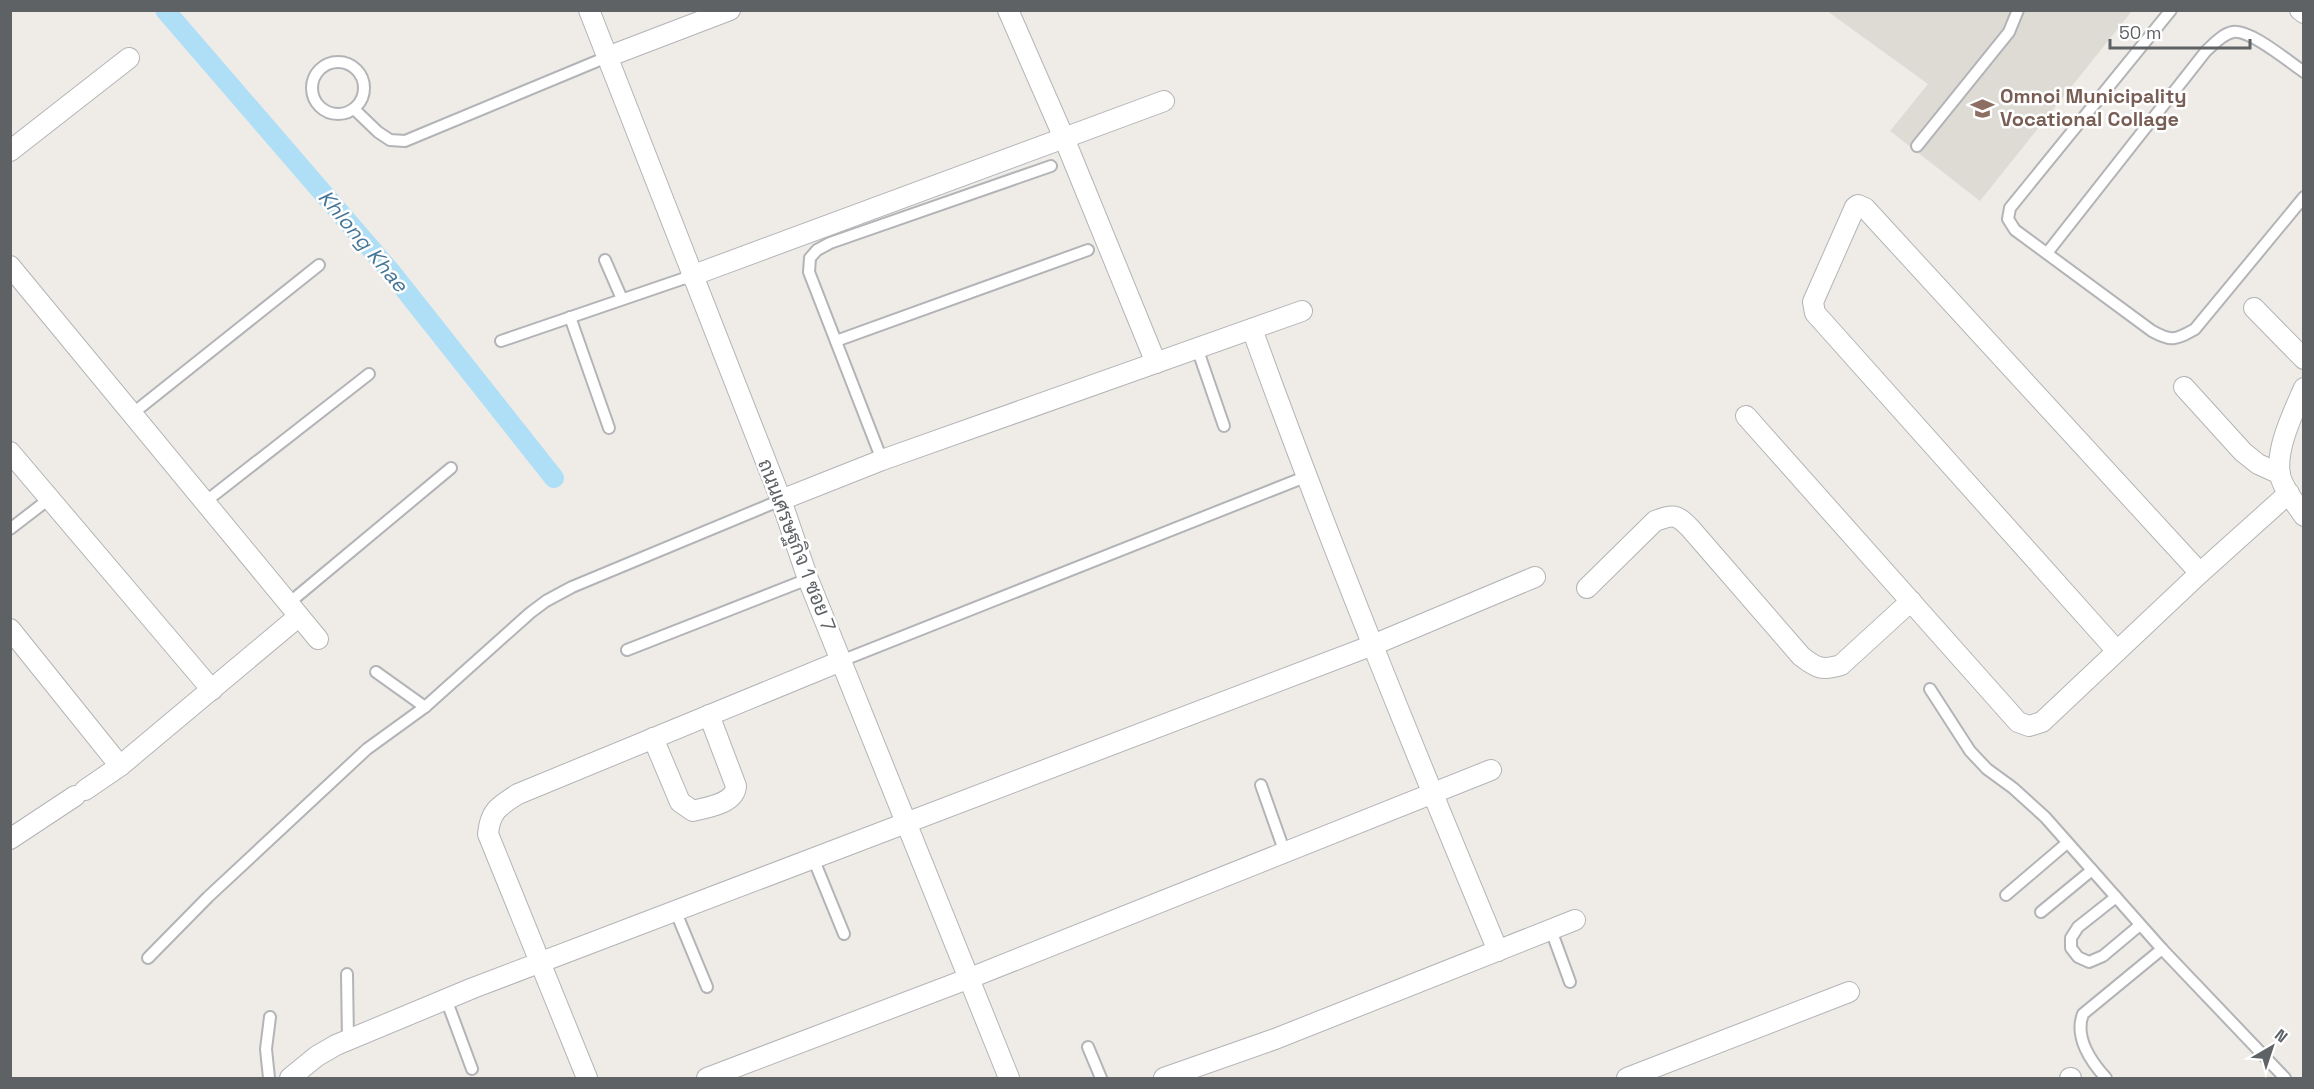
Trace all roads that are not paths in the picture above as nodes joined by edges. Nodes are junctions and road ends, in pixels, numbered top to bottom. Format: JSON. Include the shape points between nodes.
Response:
{"nodes":[{"id":1,"x":589,"y":10,"type":"edge"},
{"id":2,"x":729,"y":10,"type":"edge"},
{"id":3,"x":1008,"y":10,"type":"edge"},
{"id":4,"x":2018,"y":10,"type":"edge"},
{"id":5,"x":2171,"y":10,"type":"edge"},
{"id":6,"x":607,"y":57,"type":"junction"},
{"id":7,"x":129,"y":58,"type":"dead end"},
{"id":8,"x":2304,"y":72,"type":"edge"},
{"id":9,"x":1164,"y":101,"type":"dead end"},
{"id":10,"x":354,"y":109,"type":"junction"},
{"id":11,"x":1064,"y":138,"type":"junction"},
{"id":12,"x":1917,"y":146,"type":"dead end"},
{"id":13,"x":10,"y":151,"type":"edge"},
{"id":14,"x":1051,"y":166,"type":"dead end"},
{"id":15,"x":2304,"y":197,"type":"edge"},
{"id":16,"x":1088,"y":250,"type":"dead end"},
{"id":17,"x":2047,"y":253,"type":"junction"},
{"id":18,"x":605,"y":260,"type":"dead end"},
{"id":19,"x":319,"y":265,"type":"dead end"},
{"id":20,"x":10,"y":267,"type":"edge"},
{"id":21,"x":691,"y":276,"type":"junction"},
{"id":22,"x":622,"y":299,"type":"junction"},
{"id":23,"x":2254,"y":308,"type":"dead end"},
{"id":24,"x":1302,"y":311,"type":"dead end"},
{"id":25,"x":570,"y":317,"type":"junction"},
{"id":26,"x":1252,"y":329,"type":"junction"},
{"id":27,"x":501,"y":341,"type":"dead end"},
{"id":28,"x":836,"y":341,"type":"junction"},
{"id":29,"x":1197,"y":348,"type":"junction"},
{"id":30,"x":2304,"y":359,"type":"edge"},
{"id":31,"x":1156,"y":363,"type":"junction"},
{"id":32,"x":369,"y":374,"type":"dead end"},
{"id":33,"x":2184,"y":387,"type":"dead end"},
{"id":34,"x":2304,"y":388,"type":"edge"},
{"id":35,"x":132,"y":414,"type":"junction"},
{"id":36,"x":1746,"y":416,"type":"dead end"},
{"id":37,"x":1224,"y":426,"type":"dead end"},
{"id":38,"x":609,"y":428,"type":"dead end"},
{"id":39,"x":10,"y":452,"type":"edge"},
{"id":40,"x":882,"y":460,"type":"junction"},
{"id":41,"x":451,"y":468,"type":"dead end"},
{"id":42,"x":2280,"y":474,"type":"junction"},
{"id":43,"x":1305,"y":477,"type":"junction"},
{"id":44,"x":2289,"y":494,"type":"junction"},
{"id":45,"x":49,"y":499,"type":"junction"},
{"id":46,"x":781,"y":500,"type":"junction"},
{"id":47,"x":205,"y":502,"type":"junction"},
{"id":48,"x":2304,"y":516,"type":"edge"},
{"id":49,"x":10,"y":529,"type":"edge"},
{"id":50,"x":2200,"y":573,"type":"junction"},
{"id":51,"x":1535,"y":577,"type":"dead end"},
{"id":52,"x":808,"y":579,"type":"junction"},
{"id":53,"x":1587,"y":588,"type":"dead end"},
{"id":54,"x":1911,"y":601,"type":"junction"},
{"id":55,"x":293,"y":610,"type":"junction"},
{"id":56,"x":10,"y":630,"type":"edge"},
{"id":57,"x":318,"y":639,"type":"dead end"},
{"id":58,"x":1373,"y":645,"type":"junction"},
{"id":59,"x":627,"y":650,"type":"dead end"},
{"id":60,"x":2117,"y":651,"type":"junction"},
{"id":61,"x":841,"y":660,"type":"junction"},
{"id":62,"x":376,"y":672,"type":"dead end"},
{"id":63,"x":1930,"y":689,"type":"dead end"},
{"id":64,"x":212,"y":690,"type":"junction"},
{"id":65,"x":425,"y":707,"type":"junction"},
{"id":66,"x":709,"y":715,"type":"junction"},
{"id":67,"x":653,"y":738,"type":"junction"},
{"id":68,"x":120,"y":766,"type":"junction"},
{"id":69,"x":1491,"y":770,"type":"dead end"},
{"id":70,"x":1261,"y":785,"type":"dead end"},
{"id":71,"x":1432,"y":794,"type":"junction"},
{"id":72,"x":906,"y":822,"type":"junction"},
{"id":73,"x":10,"y":839,"type":"edge"},
{"id":74,"x":2067,"y":843,"type":"junction"},
{"id":75,"x":1285,"y":853,"type":"junction"},
{"id":76,"x":813,"y":858,"type":"junction"},
{"id":77,"x":2092,"y":870,"type":"junction"},
{"id":78,"x":2006,"y":895,"type":"dead end"},
{"id":79,"x":2116,"y":897,"type":"junction"},
{"id":80,"x":675,"y":910,"type":"junction"},
{"id":81,"x":2041,"y":912,"type":"dead end"},
{"id":82,"x":1575,"y":920,"type":"dead end"},
{"id":83,"x":2140,"y":925,"type":"junction"},
{"id":84,"x":1551,"y":930,"type":"junction"},
{"id":85,"x":844,"y":934,"type":"dead end"},
{"id":86,"x":2162,"y":949,"type":"junction"},
{"id":87,"x":1498,"y":951,"type":"junction"},
{"id":88,"x":148,"y":958,"type":"dead end"},
{"id":89,"x":541,"y":961,"type":"junction"},
{"id":90,"x":347,"y":974,"type":"dead end"},
{"id":91,"x":970,"y":978,"type":"junction"},
{"id":92,"x":1570,"y":982,"type":"dead end"},
{"id":93,"x":707,"y":987,"type":"dead end"},
{"id":94,"x":1849,"y":992,"type":"dead end"},
{"id":95,"x":446,"y":999,"type":"junction"},
{"id":96,"x":270,"y":1017,"type":"dead end"},
{"id":97,"x":348,"y":1040,"type":"junction"},
{"id":98,"x":1088,"y":1047,"type":"dead end"},
{"id":99,"x":472,"y":1069,"type":"dead end"},
{"id":100,"x":268,"y":1078,"type":"edge"},
{"id":101,"x":290,"y":1078,"type":"edge"},
{"id":102,"x":587,"y":1078,"type":"edge"},
{"id":103,"x":707,"y":1078,"type":"edge"},
{"id":104,"x":1009,"y":1078,"type":"edge"},
{"id":105,"x":1101,"y":1078,"type":"edge"},
{"id":106,"x":1164,"y":1078,"type":"edge"},
{"id":107,"x":1627,"y":1078,"type":"edge"},
{"id":108,"x":2106,"y":1078,"type":"edge"},
{"id":109,"x":2285,"y":1078,"type":"edge"}],
"edges":[{"from":1,"to":6,"type":"street","name":"ถนนเศรษฐกิจ 1 ซอย 7"},
{"from":2,"to":6,"type":"street"},
{"from":3,"to":11,"type":"street"},
{"from":4,"to":12,"type":"lane","via":[[2009,32]]},
{"from":5,"to":17,"type":"lane","via":[[2010,208],[2008,219],[2015,230]]},
{"from":6,"to":10,"type":"lane","via":[[405,141],[390,140]]},
{"from":6,"to":21,"type":"street","name":"ถนนเศรษฐกิจ 1 ซอย 7"},
{"from":7,"to":13,"type":"street"},
{"from":8,"to":17,"type":"lane","via":[[2248,35],[2233,32],[2221,38],[2206,51]]},
{"from":9,"to":11,"type":"street"},
{"from":10,"to":10,"type":"lane","via":[[333,114],[315,102],[312,80],[326,64],[348,63],[363,79],[362,100]]},
{"from":11,"to":21,"type":"street"},
{"from":11,"to":31,"type":"street"},
{"from":14,"to":28,"type":"lane","via":[[817,250],[810,258],[809,272]]},
{"from":15,"to":17,"type":"lane","via":[[2194,329],[2177,339],[2167,339],[2152,331]]},
{"from":16,"to":28,"type":"lane"},
{"from":18,"to":22,"type":"lane"},
{"from":19,"to":35,"type":"lane"},
{"from":20,"to":35,"type":"street"},
{"from":21,"to":22,"type":"lane"},
{"from":21,"to":46,"type":"street","name":"ถนนเศรษฐกิจ 1 ซอย 7"},
{"from":22,"to":25,"type":"lane"},
{"from":23,"to":30,"type":"street"},
{"from":24,"to":26,"type":"street"},
{"from":25,"to":27,"type":"lane"},
{"from":25,"to":38,"type":"lane"},
{"from":26,"to":29,"type":"street"},
{"from":26,"to":43,"type":"street"},
{"from":28,"to":40,"type":"lane"},
{"from":29,"to":31,"type":"street"},
{"from":29,"to":37,"type":"lane"},
{"from":31,"to":40,"type":"street"},
{"from":32,"to":47,"type":"lane"},
{"from":33,"to":42,"type":"street","via":[[2243,452]]},
{"from":34,"to":42,"type":"street","via":[[2287,429]]},
{"from":35,"to":47,"type":"street"},
{"from":36,"to":54,"type":"street"},
{"from":39,"to":45,"type":"street"},
{"from":40,"to":46,"type":"street"},
{"from":41,"to":55,"type":"lane"},
{"from":42,"to":44,"type":"street"},
{"from":43,"to":58,"type":"street"},
{"from":43,"to":61,"type":"lane"},
{"from":44,"to":48,"type":"street"},
{"from":44,"to":50,"type":"street"},
{"from":45,"to":49,"type":"lane"},
{"from":45,"to":64,"type":"street"},
{"from":46,"to":52,"type":"street","name":"ถนนเศรษฐกิจ 1 ซอย 7"},
{"from":46,"to":65,"type":"lane","via":[[546,601]]},
{"from":47,"to":55,"type":"street"},
{"from":50,"to":60,"type":"street"},
{"from":50,"to":60,"type":"street","via":[[1864,208],[1855,207],[1813,302],[1815,313]]},
{"from":51,"to":58,"type":"street"},
{"from":52,"to":59,"type":"lane"},
{"from":52,"to":61,"type":"street","name":"ถนนเศรษฐกิจ 1 ซอย 7"},
{"from":53,"to":54,"type":"street","via":[[1655,521],[1668,516],[1678,517],[1690,528],[1801,656],[1826,669],[1841,665]]},
{"from":54,"to":60,"type":"street","via":[[2018,722],[2029,726],[2042,722]]},
{"from":55,"to":57,"type":"street"},
{"from":55,"to":64,"type":"street"},
{"from":56,"to":68,"type":"street"},
{"from":58,"to":71,"type":"street"},
{"from":58,"to":72,"type":"street"},
{"from":61,"to":66,"type":"street"},
{"from":61,"to":72,"type":"street","name":"ถนนเศรษฐกิจ 1 ซอย 7"},
{"from":62,"to":65,"type":"lane"},
{"from":63,"to":74,"type":"lane","via":[[1970,751]]},
{"from":64,"to":68,"type":"street"},
{"from":65,"to":88,"type":"lane","via":[[368,748]]},
{"from":66,"to":67,"type":"street"},
{"from":66,"to":67,"type":"street","via":[[736,786],[730,799],[693,811],[686,808]]},
{"from":67,"to":89,"type":"street","via":[[518,794],[500,805],[489,819],[488,834]]},
{"from":68,"to":73,"type":"street"},
{"from":69,"to":71,"type":"street"},
{"from":70,"to":75,"type":"lane"},
{"from":71,"to":75,"type":"street"},
{"from":71,"to":87,"type":"street"},
{"from":72,"to":76,"type":"street"},
{"from":72,"to":91,"type":"street","name":"ถนนเศรษฐกิจ 1 ซอย 7"},
{"from":74,"to":77,"type":"lane"},
{"from":74,"to":78,"type":"lane"},
{"from":75,"to":91,"type":"street"},
{"from":76,"to":80,"type":"street"},
{"from":76,"to":85,"type":"lane"},
{"from":77,"to":79,"type":"lane"},
{"from":77,"to":81,"type":"lane"},
{"from":79,"to":83,"type":"lane"},
{"from":79,"to":83,"type":"lane","via":[[2078,927],[2071,938],[2071,948],[2078,957],[2089,962],[2103,956]]},
{"from":80,"to":89,"type":"street"},
{"from":80,"to":93,"type":"lane"},
{"from":82,"to":84,"type":"street"},
{"from":83,"to":86,"type":"lane"},
{"from":84,"to":87,"type":"street"},
{"from":84,"to":92,"type":"lane"},
{"from":86,"to":108,"type":"lane","via":[[2083,1014],[2079,1025],[2083,1041],[2094,1065]]},
{"from":86,"to":109,"type":"lane"},
{"from":87,"to":106,"type":"street"},
{"from":89,"to":95,"type":"street"},
{"from":89,"to":102,"type":"street"},
{"from":90,"to":97,"type":"lane"},
{"from":91,"to":103,"type":"street"},
{"from":91,"to":104,"type":"street","name":"ถนนเศรษฐกิจ 1 ซอย 7"},
{"from":94,"to":107,"type":"street"},
{"from":95,"to":97,"type":"street"},
{"from":95,"to":99,"type":"lane"},
{"from":96,"to":100,"type":"lane"},
{"from":97,"to":101,"type":"street","via":[[317,1056]]},
{"from":98,"to":105,"type":"lane"}]}
